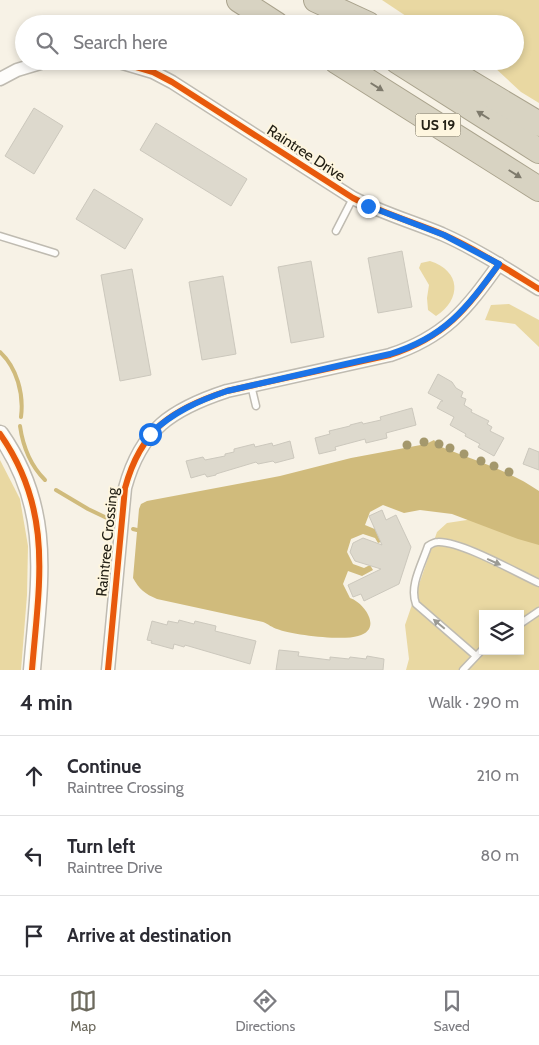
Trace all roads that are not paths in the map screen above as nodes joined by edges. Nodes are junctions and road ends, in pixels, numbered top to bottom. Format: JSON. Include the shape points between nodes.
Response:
{"nodes":[{"id":1,"x":239,"y":0,"type":"edge"},
{"id":2,"x":304,"y":0,"type":"edge"},
{"id":3,"x":316,"y":0,"type":"edge"},
{"id":4,"x":262,"y":15,"type":"edge"},
{"id":5,"x":326,"y":15,"type":"edge"},
{"id":6,"x":348,"y":15,"type":"edge"},
{"id":7,"x":17,"y":70,"type":"edge"},
{"id":8,"x":145,"y":70,"type":"edge"},
{"id":9,"x":350,"y":70,"type":"edge"},
{"id":10,"x":411,"y":70,"type":"edge"},
{"id":11,"x":449,"y":70,"type":"edge"},
{"id":12,"x":0,"y":79,"type":"edge"},
{"id":13,"x":539,"y":124,"type":"edge"},
{"id":14,"x":539,"y":151,"type":"edge"},
{"id":15,"x":539,"y":189,"type":"edge"},
{"id":16,"x":353,"y":198,"type":"junction"},
{"id":17,"x":336,"y":231,"type":"dead end"},
{"id":18,"x":0,"y":236,"type":"edge"},
{"id":19,"x":54,"y":253,"type":"dead end"},
{"id":20,"x":499,"y":264,"type":"junction"},
{"id":21,"x":539,"y":289,"type":"edge"},
{"id":22,"x":251,"y":385,"type":"junction"},
{"id":23,"x":256,"y":406,"type":"dead end"},
{"id":24,"x":0,"y":434,"type":"edge"},
{"id":25,"x":539,"y":583,"type":"edge"},
{"id":26,"x":539,"y":611,"type":"edge"},
{"id":27,"x":524,"y":621,"type":"edge"},
{"id":28,"x":479,"y":653,"type":"edge"},
{"id":29,"x":476,"y":656,"type":"junction"},
{"id":30,"x":32,"y":670,"type":"edge"},
{"id":31,"x":108,"y":670,"type":"edge"},
{"id":32,"x":463,"y":670,"type":"edge"}],
"edges":[{"from":1,"to":4,"type":"highway"},
{"from":2,"to":5,"type":"highway"},
{"from":3,"to":6,"type":"highway"},
{"from":7,"to":12,"type":"street"},
{"from":8,"to":16,"type":"street","name":"Raintree Drive","via":[[172,82]]},
{"from":9,"to":15,"type":"highway","number":"US 19","one_way":true},
{"from":14,"to":10,"type":"highway","number":"US 19","one_way":true},
{"from":11,"to":13,"type":"highway"},
{"from":16,"to":17,"type":"lane"},
{"from":16,"to":20,"type":"street","name":"Raintree Drive","via":[[444,235]]},
{"from":18,"to":19,"type":"lane"},
{"from":20,"to":21,"type":"street","name":"Raintree Drive"},
{"from":20,"to":22,"type":"street","name":"Raintree Crossing","via":[[457,317],[442,330],[408,349]]},
{"from":22,"to":23,"type":"lane"},
{"from":22,"to":31,"type":"street","name":"Raintree Crossing","via":[[202,399],[169,418],[150,434],[131,467],[125,488]]},
{"from":24,"to":30,"type":"street","via":[[22,471],[36,518],[39,567]]},
{"from":29,"to":25,"type":"lane","one_way":true,"via":[[416,604],[413,589],[428,546],[439,542],[457,546]]},
{"from":26,"to":27,"type":"lane"},
{"from":28,"to":29,"type":"lane"},
{"from":29,"to":32,"type":"lane"}]}
